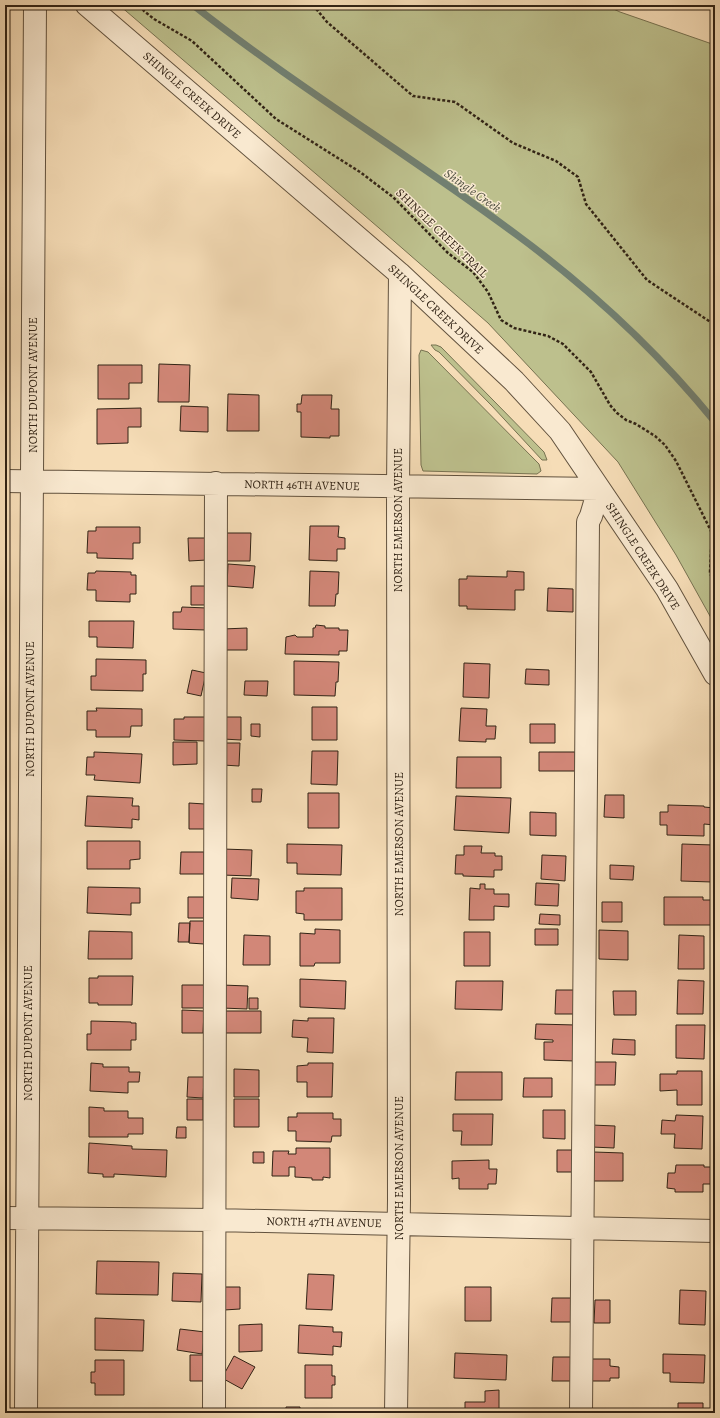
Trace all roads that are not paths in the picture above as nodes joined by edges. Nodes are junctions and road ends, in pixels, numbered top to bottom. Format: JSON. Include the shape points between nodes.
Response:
{"nodes":[{"id":1,"x":35,"y":5,"type":"edge"},
{"id":2,"x":87,"y":5,"type":"edge"},
{"id":3,"x":400,"y":274,"type":"junction"},
{"id":4,"x":5,"y":481,"type":"edge"},
{"id":5,"x":32,"y":481,"type":"junction"},
{"id":6,"x":216,"y":483,"type":"junction"},
{"id":7,"x":398,"y":487,"type":"junction"},
{"id":8,"x":599,"y":490,"type":"junction"},
{"id":9,"x":715,"y":674,"type":"edge"},
{"id":10,"x":5,"y":1218,"type":"edge"},
{"id":11,"x":27,"y":1218,"type":"junction"},
{"id":12,"x":215,"y":1220,"type":"junction"},
{"id":13,"x":399,"y":1224,"type":"junction"},
{"id":14,"x":582,"y":1228,"type":"junction"},
{"id":15,"x":715,"y":1231,"type":"edge"},
{"id":16,"x":26,"y":1413,"type":"edge"},
{"id":17,"x":214,"y":1413,"type":"edge"},
{"id":18,"x":396,"y":1413,"type":"edge"},
{"id":19,"x":581,"y":1413,"type":"edge"}],
"edges":[{"from":1,"to":5,"type":"street","name":"NORTH DUPONT AVENUE"},
{"from":2,"to":3,"type":"street","name":"SHINGLE CREEK DRIVE"},
{"from":3,"to":7,"type":"street","name":"NORTH EMERSON AVENUE"},
{"from":3,"to":8,"type":"street","name":"SHINGLE CREEK DRIVE","via":[[524,392],[560,431]]},
{"from":4,"to":5,"type":"street","name":"NORTH 46TH AVENUE"},
{"from":5,"to":6,"type":"street","name":"NORTH 46TH AVENUE"},
{"from":5,"to":11,"type":"street","name":"NORTH DUPONT AVENUE"},
{"from":6,"to":7,"type":"street","name":"NORTH 46TH AVENUE"},
{"from":6,"to":12,"type":"street"},
{"from":7,"to":8,"type":"street","name":"NORTH 46TH AVENUE"},
{"from":7,"to":13,"type":"street","name":"NORTH EMERSON AVENUE"},
{"from":8,"to":9,"type":"street","name":"SHINGLE CREEK DRIVE","via":[[667,589]]},
{"from":8,"to":14,"type":"street","via":[[588,522]]},
{"from":10,"to":11,"type":"street","name":"NORTH 47TH AVENUE"},
{"from":11,"to":12,"type":"street","name":"NORTH 47TH AVENUE"},
{"from":11,"to":16,"type":"street","name":"NORTH DUPONT AVENUE"},
{"from":12,"to":13,"type":"street","name":"NORTH 47TH AVENUE"},
{"from":12,"to":17,"type":"street"},
{"from":13,"to":14,"type":"street","name":"NORTH 47TH AVENUE"},
{"from":13,"to":18,"type":"street","name":"NORTH EMERSON AVENUE"},
{"from":14,"to":15,"type":"street","name":"NORTH 47TH AVENUE"},
{"from":14,"to":19,"type":"street"}]}
